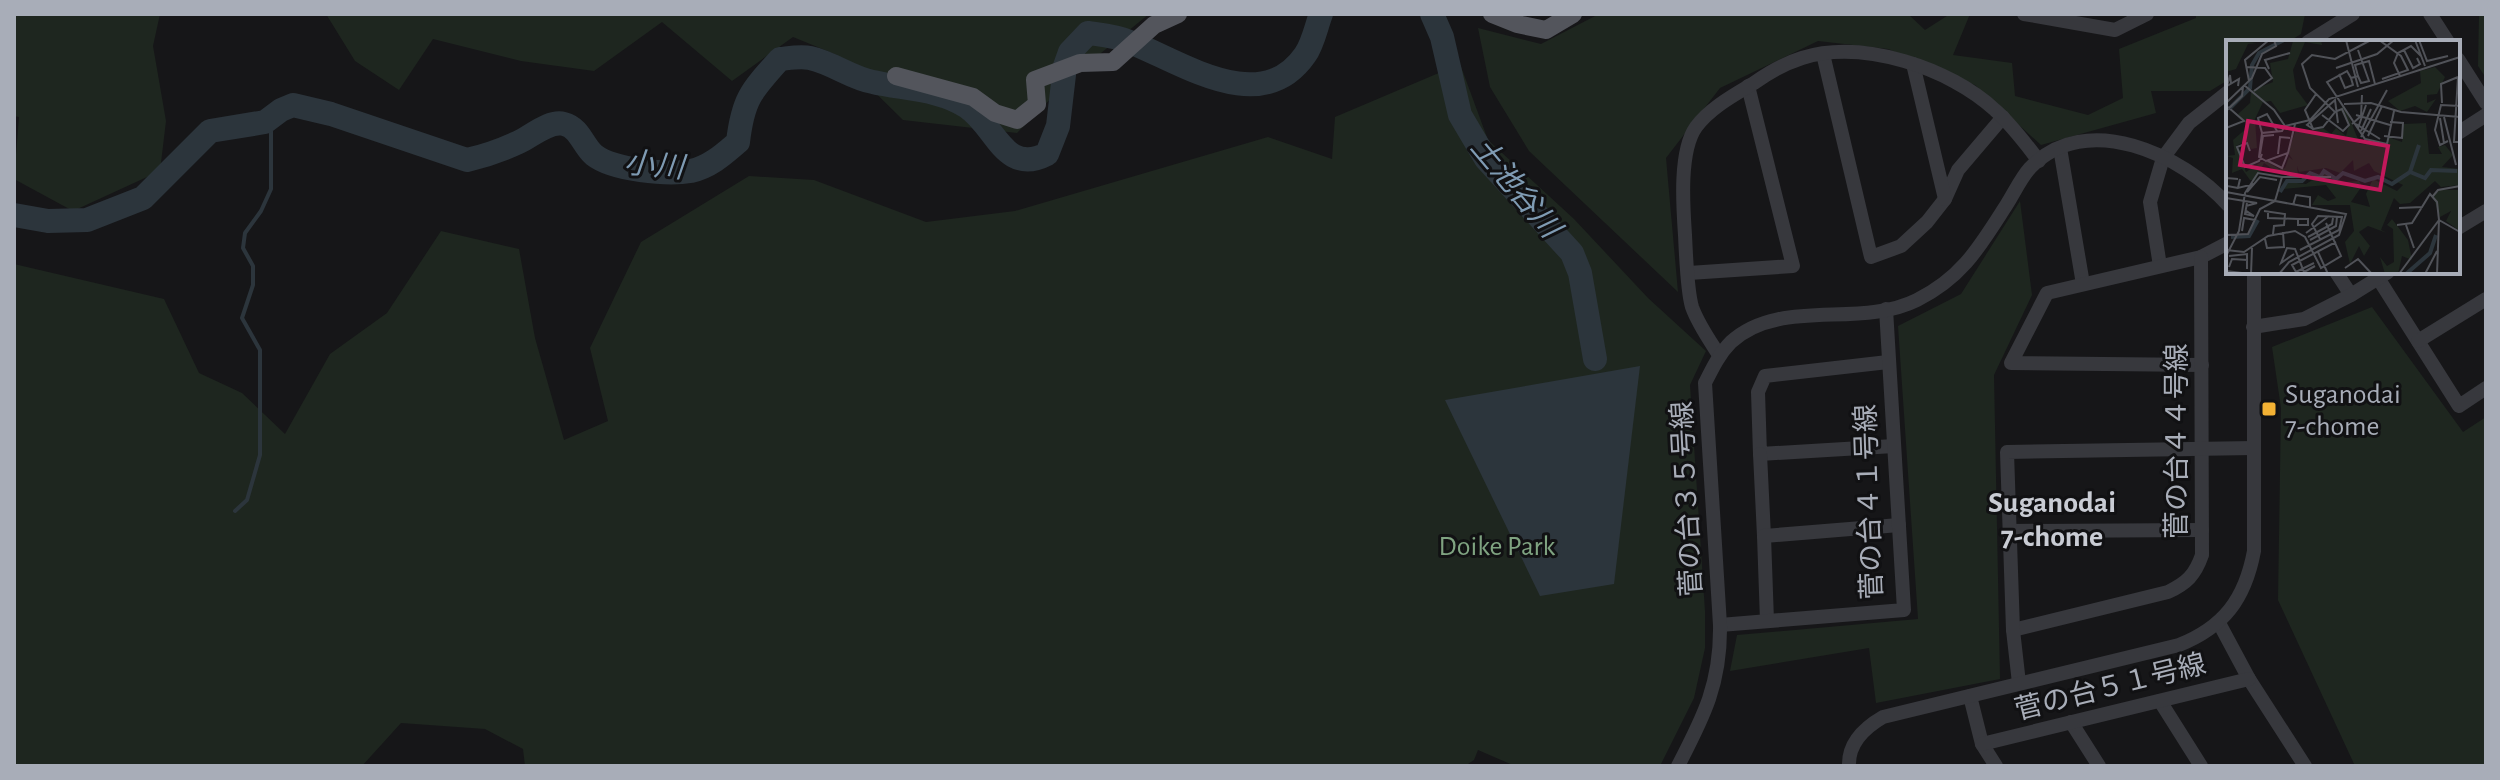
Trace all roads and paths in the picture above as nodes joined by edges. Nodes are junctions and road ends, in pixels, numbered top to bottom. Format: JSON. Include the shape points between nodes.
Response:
{"nodes":[{"id":1,"x":1178,"y":14,"type":"edge"},
{"id":2,"x":1492,"y":14,"type":"edge"},
{"id":3,"x":1573,"y":14,"type":"edge"},
{"id":4,"x":2024,"y":14,"type":"edge"},
{"id":5,"x":2147,"y":14,"type":"edge"},
{"id":6,"x":2353,"y":14,"type":"edge"},
{"id":7,"x":2430,"y":14,"type":"edge"},
{"id":8,"x":2311,"y":40,"type":"edge"},
{"id":9,"x":2447,"y":40,"type":"edge"},
{"id":10,"x":1823,"y":54,"type":"junction"},
{"id":11,"x":2460,"y":62,"type":"edge"},
{"id":12,"x":1913,"y":64,"type":"junction"},
{"id":13,"x":896,"y":76,"type":"dead end"},
{"id":14,"x":1748,"y":86,"type":"junction"},
{"id":15,"x":2226,"y":97,"type":"edge"},
{"id":16,"x":2486,"y":103,"type":"edge"},
{"id":17,"x":2486,"y":115,"type":"edge"},
{"id":18,"x":2003,"y":117,"type":"junction"},
{"id":19,"x":2460,"y":132,"type":"edge"},
{"id":20,"x":2060,"y":148,"type":"junction"},
{"id":21,"x":2163,"y":158,"type":"junction"},
{"id":22,"x":2039,"y":161,"type":"junction"},
{"id":23,"x":1945,"y":199,"type":"junction"},
{"id":24,"x":2226,"y":203,"type":"edge"},
{"id":25,"x":2486,"y":211,"type":"edge"},
{"id":26,"x":2460,"y":227,"type":"edge"},
{"id":27,"x":2226,"y":244,"type":"edge"},
{"id":28,"x":2201,"y":257,"type":"junction"},
{"id":29,"x":2160,"y":266,"type":"junction"},
{"id":30,"x":1689,"y":273,"type":"junction"},
{"id":31,"x":2254,"y":274,"type":"edge"},
{"id":32,"x":2337,"y":274,"type":"edge"},
{"id":33,"x":2383,"y":275,"type":"edge"},
{"id":34,"x":2083,"y":284,"type":"junction"},
{"id":35,"x":2351,"y":295,"type":"junction"},
{"id":36,"x":2486,"y":299,"type":"edge"},
{"id":37,"x":1886,"y":309,"type":"junction"},
{"id":38,"x":2253,"y":327,"type":"junction"},
{"id":39,"x":2418,"y":341,"type":"junction"},
{"id":40,"x":1719,"y":355,"type":"junction"},
{"id":41,"x":1888,"y":362,"type":"junction"},
{"id":42,"x":2202,"y":365,"type":"junction"},
{"id":43,"x":2486,"y":388,"type":"edge"},
{"id":44,"x":1894,"y":446,"type":"junction"},
{"id":45,"x":2254,"y":448,"type":"junction"},
{"id":46,"x":2202,"y":449,"type":"junction"},
{"id":47,"x":1760,"y":454,"type":"junction"},
{"id":48,"x":1899,"y":525,"type":"junction"},
{"id":49,"x":2202,"y":530,"type":"junction"},
{"id":50,"x":2010,"y":531,"type":"junction"},
{"id":51,"x":1764,"y":536,"type":"junction"},
{"id":52,"x":1767,"y":621,"type":"junction"},
{"id":53,"x":2219,"y":623,"type":"junction"},
{"id":54,"x":1720,"y":625,"type":"junction"},
{"id":55,"x":2013,"y":630,"type":"junction"},
{"id":56,"x":2249,"y":679,"type":"junction"},
{"id":57,"x":2019,"y":683,"type":"junction"},
{"id":58,"x":1970,"y":696,"type":"junction"},
{"id":59,"x":2160,"y":701,"type":"junction"},
{"id":60,"x":2071,"y":722,"type":"junction"},
{"id":61,"x":1982,"y":744,"type":"junction"},
{"id":62,"x":1678,"y":766,"type":"edge"},
{"id":63,"x":1849,"y":766,"type":"edge"},
{"id":64,"x":1996,"y":766,"type":"edge"},
{"id":65,"x":2099,"y":766,"type":"edge"},
{"id":66,"x":2201,"y":766,"type":"edge"},
{"id":67,"x":2305,"y":766,"type":"edge"}],
"edges":[{"from":1,"to":13,"type":"main road","via":[[1154,25],[1113,62],[1063,68],[1035,80],[1037,104],[1017,120],[973,97]]},
{"from":2,"to":3,"type":"main road","via":[[1546,30]]},
{"from":4,"to":5,"type":"street","via":[[2115,30]]},
{"from":6,"to":8,"type":"street"},
{"from":7,"to":9,"type":"street"},
{"from":10,"to":12,"type":"street","via":[[1866,54]]},
{"from":10,"to":14,"type":"street","via":[[1802,58]]},
{"from":10,"to":23,"type":"street","via":[[1871,257],[1901,246]]},
{"from":11,"to":16,"type":"street"},
{"from":12,"to":18,"type":"street","via":[[1968,88]]},
{"from":12,"to":23,"type":"street"},
{"from":14,"to":30,"type":"street","via":[[1711,111],[1695,129],[1685,155]]},
{"from":14,"to":30,"type":"street","via":[[1793,266]]},
{"from":15,"to":21,"type":"street","via":[[2189,123]]},
{"from":17,"to":19,"type":"street"},
{"from":18,"to":22,"type":"street"},
{"from":18,"to":23,"type":"street","via":[[1958,170]]},
{"from":20,"to":21,"type":"street","via":[[2101,139]]},
{"from":20,"to":22,"type":"street"},
{"from":20,"to":34,"type":"street"},
{"from":21,"to":24,"type":"street"},
{"from":21,"to":29,"type":"street","via":[[2150,202]]},
{"from":22,"to":37,"type":"street","via":[[1954,278],[1913,302]]},
{"from":25,"to":26,"type":"street"},
{"from":27,"to":28,"type":"street"},
{"from":28,"to":29,"type":"street"},
{"from":28,"to":42,"type":"street","name":"菅の台４４号線"},
{"from":29,"to":34,"type":"street"},
{"from":30,"to":40,"type":"street","via":[[1692,307]]},
{"from":31,"to":38,"type":"street"},
{"from":32,"to":35,"type":"street"},
{"from":33,"to":35,"type":"street"},
{"from":33,"to":39,"type":"street"},
{"from":34,"to":42,"type":"street","via":[[2043,297],[2011,363]]},
{"from":35,"to":38,"type":"street","via":[[2304,319]]},
{"from":36,"to":39,"type":"street"},
{"from":37,"to":40,"type":"street","via":[[1773,320],[1747,331]]},
{"from":37,"to":41,"type":"street","name":"菅の台４１号線"},
{"from":38,"to":45,"type":"street"},
{"from":39,"to":43,"type":"street","via":[[2459,406]]},
{"from":40,"to":54,"type":"street","name":"菅の台３５号線","via":[[1705,383]]},
{"from":41,"to":44,"type":"street","name":"菅の台４１号線"},
{"from":41,"to":47,"type":"street","via":[[1765,376],[1758,392]]},
{"from":42,"to":46,"type":"street","name":"菅の台４４号線"},
{"from":44,"to":47,"type":"street"},
{"from":44,"to":48,"type":"street","name":"菅の台４１号線"},
{"from":45,"to":46,"type":"street"},
{"from":45,"to":53,"type":"street","via":[[2251,568],[2241,594]]},
{"from":46,"to":49,"type":"street","name":"菅の台４４号線"},
{"from":46,"to":50,"type":"street","via":[[2007,452]]},
{"from":47,"to":51,"type":"street"},
{"from":48,"to":51,"type":"street"},
{"from":48,"to":52,"type":"street","name":"菅の台４１号線","via":[[1904,610]]},
{"from":49,"to":50,"type":"street"},
{"from":49,"to":55,"type":"street","name":"菅の台４４号線","via":[[2202,555],[2196,572],[2183,585]]},
{"from":50,"to":55,"type":"street"},
{"from":51,"to":52,"type":"street"},
{"from":52,"to":54,"type":"street","name":"菅の台４１号線"},
{"from":53,"to":56,"type":"street"},
{"from":53,"to":57,"type":"street","via":[[2179,645]]},
{"from":54,"to":62,"type":"street","name":"菅の台３５号線","via":[[1715,682],[1703,721]]},
{"from":55,"to":57,"type":"street"},
{"from":56,"to":59,"type":"street","name":"菅の台５１号線"},
{"from":56,"to":67,"type":"street"},
{"from":57,"to":58,"type":"street"},
{"from":58,"to":61,"type":"street"},
{"from":58,"to":63,"type":"street","via":[[1883,717],[1867,726],[1853,745]]},
{"from":59,"to":60,"type":"street","name":"菅の台５１号線"},
{"from":59,"to":66,"type":"street"},
{"from":60,"to":61,"type":"street","name":"菅の台５１号線"},
{"from":60,"to":65,"type":"street"},
{"from":61,"to":64,"type":"street"}]}
